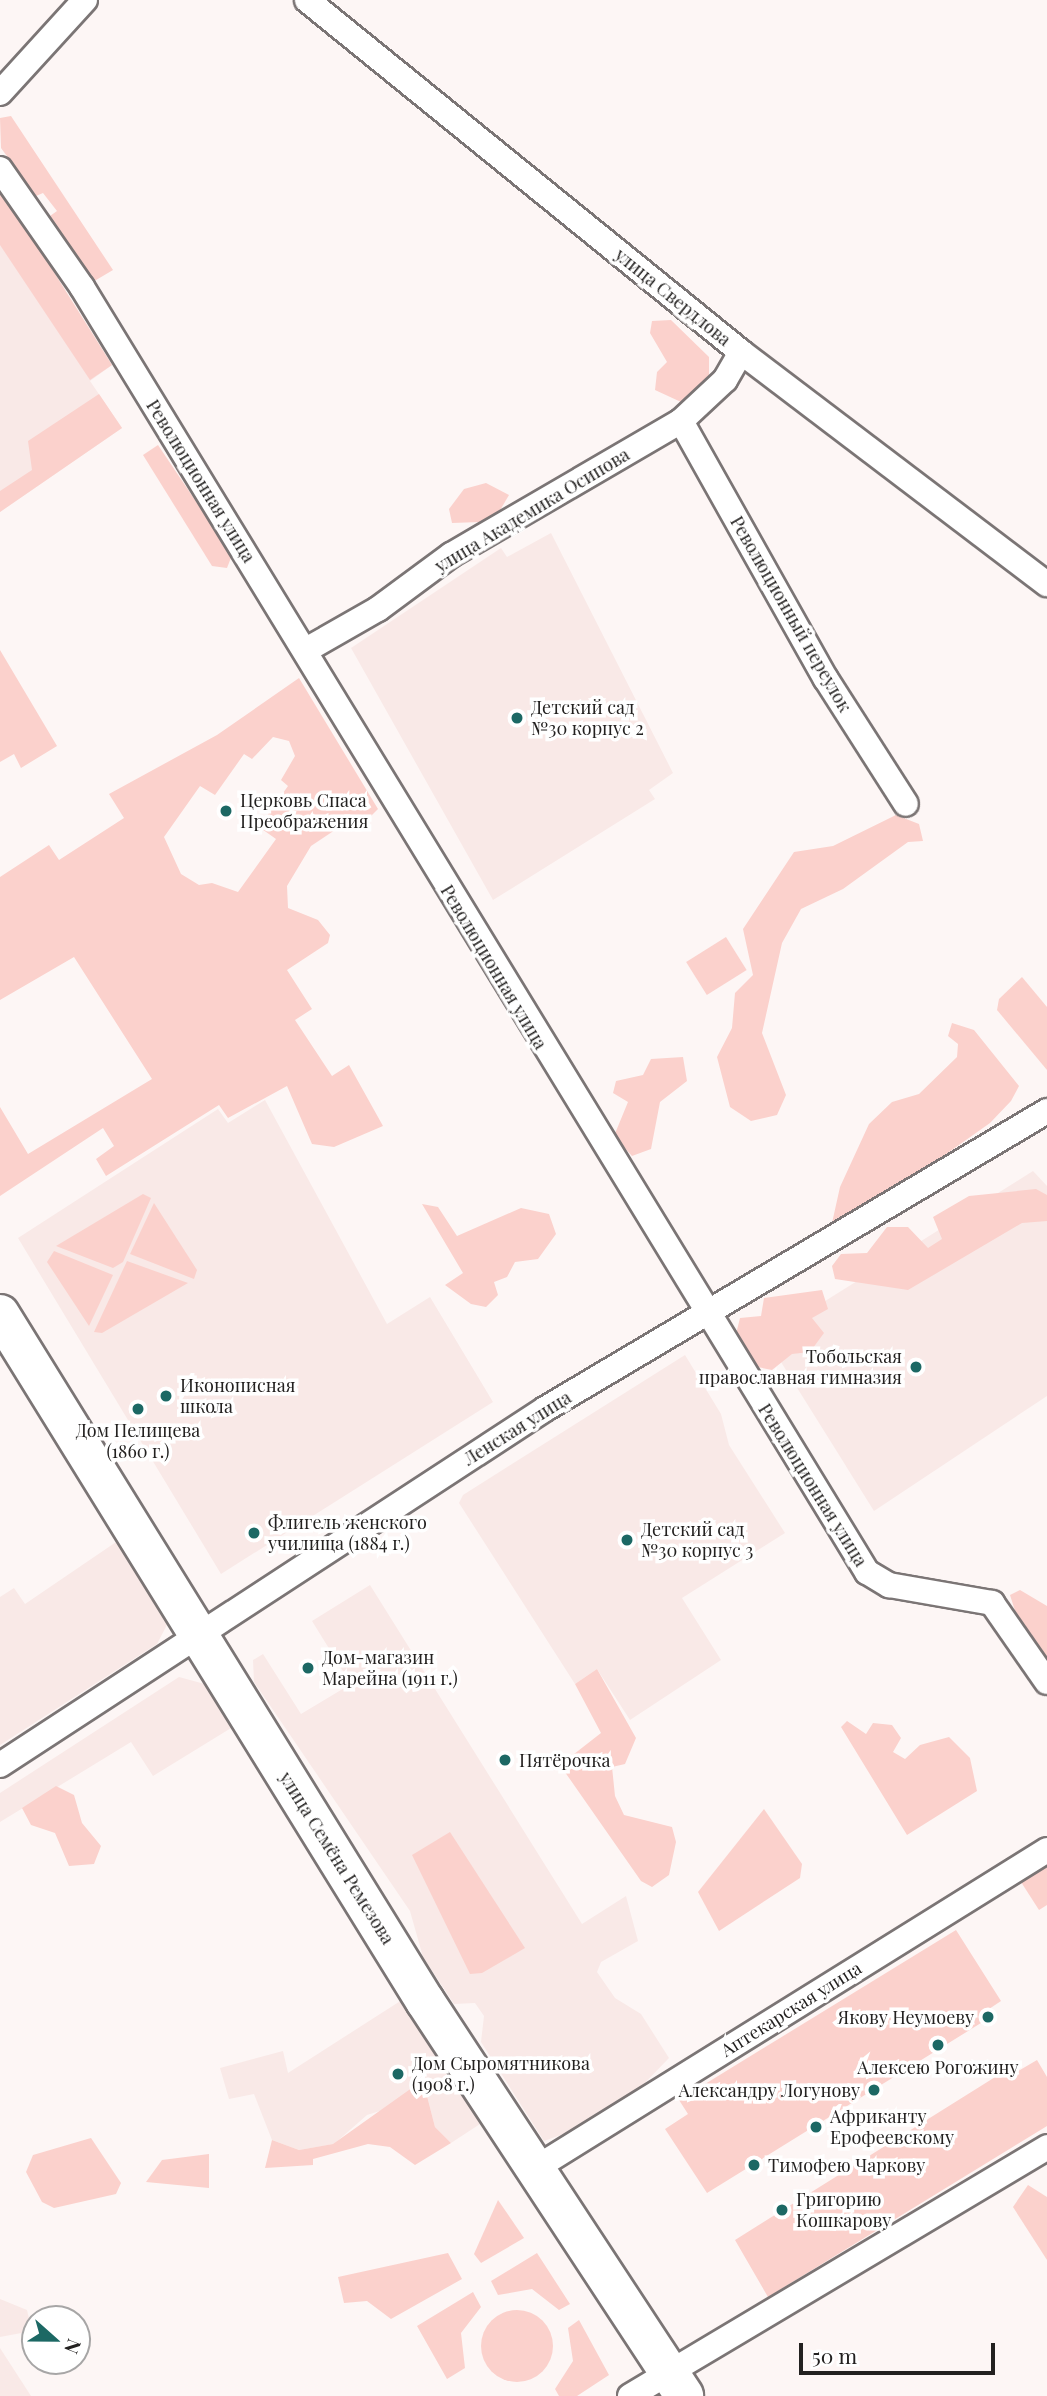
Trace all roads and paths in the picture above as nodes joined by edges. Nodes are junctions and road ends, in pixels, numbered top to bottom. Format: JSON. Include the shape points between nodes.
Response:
{"nodes":[{"id":1,"x":85,"y":0,"type":"edge"},
{"id":2,"x":307,"y":0,"type":"edge"},
{"id":3,"x":0,"y":93,"type":"edge"},
{"id":4,"x":0,"y":169,"type":"edge"},
{"id":5,"x":741,"y":352,"type":"junction"},
{"id":6,"x":681,"y":421,"type":"junction"},
{"id":7,"x":1047,"y":584,"type":"edge"},
{"id":8,"x":306,"y":650,"type":"junction"},
{"id":9,"x":906,"y":804,"type":"dead end"},
{"id":10,"x":1047,"y":1111,"type":"edge"},
{"id":11,"x":0,"y":1314,"type":"edge"},
{"id":12,"x":707,"y":1315,"type":"junction"},
{"id":13,"x":199,"y":1636,"type":"junction"},
{"id":14,"x":1047,"y":1682,"type":"edge"},
{"id":15,"x":0,"y":1765,"type":"edge"},
{"id":16,"x":1047,"y":1850,"type":"edge"},
{"id":17,"x":1047,"y":2147,"type":"edge"},
{"id":18,"x":536,"y":2168,"type":"junction"},
{"id":19,"x":676,"y":2384,"type":"edge"},
{"id":20,"x":630,"y":2396,"type":"edge"}],
"edges":[{"from":1,"to":3,"type":"street"},
{"from":2,"to":5,"type":"street","name":"улица Свердлова"},
{"from":4,"to":8,"type":"street","name":"Революционная улица","via":[[82,287]]},
{"from":5,"to":6,"type":"street","name":"улица Академика Осипова","via":[[725,380]]},
{"from":5,"to":7,"type":"street","name":"улица Свердлова"},
{"from":6,"to":8,"type":"street","name":"улица Академика Осипова","via":[[451,555],[378,609]]},
{"from":6,"to":9,"type":"street","name":"Революционный переулок","via":[[827,679]]},
{"from":8,"to":12,"type":"street","name":"Революционная улица"},
{"from":10,"to":12,"type":"street","name":"Ленская улица"},
{"from":11,"to":13,"type":"main road","name":"улица Семёна Ремезова"},
{"from":12,"to":13,"type":"street","name":"Ленская улица","via":[[545,1409]]},
{"from":12,"to":14,"type":"street","name":"Революционная улица","via":[[867,1572],[889,1585],[992,1604]]},
{"from":13,"to":15,"type":"street","name":"Ленская улица"},
{"from":13,"to":18,"type":"main road","name":"улица Семёна Ремезова"},
{"from":16,"to":18,"type":"street","name":"Аптекарская улица"},
{"from":17,"to":19,"type":"street"},
{"from":18,"to":19,"type":"main road","name":"улица Семёна Ремезова"},
{"from":19,"to":20,"type":"street"}]}
